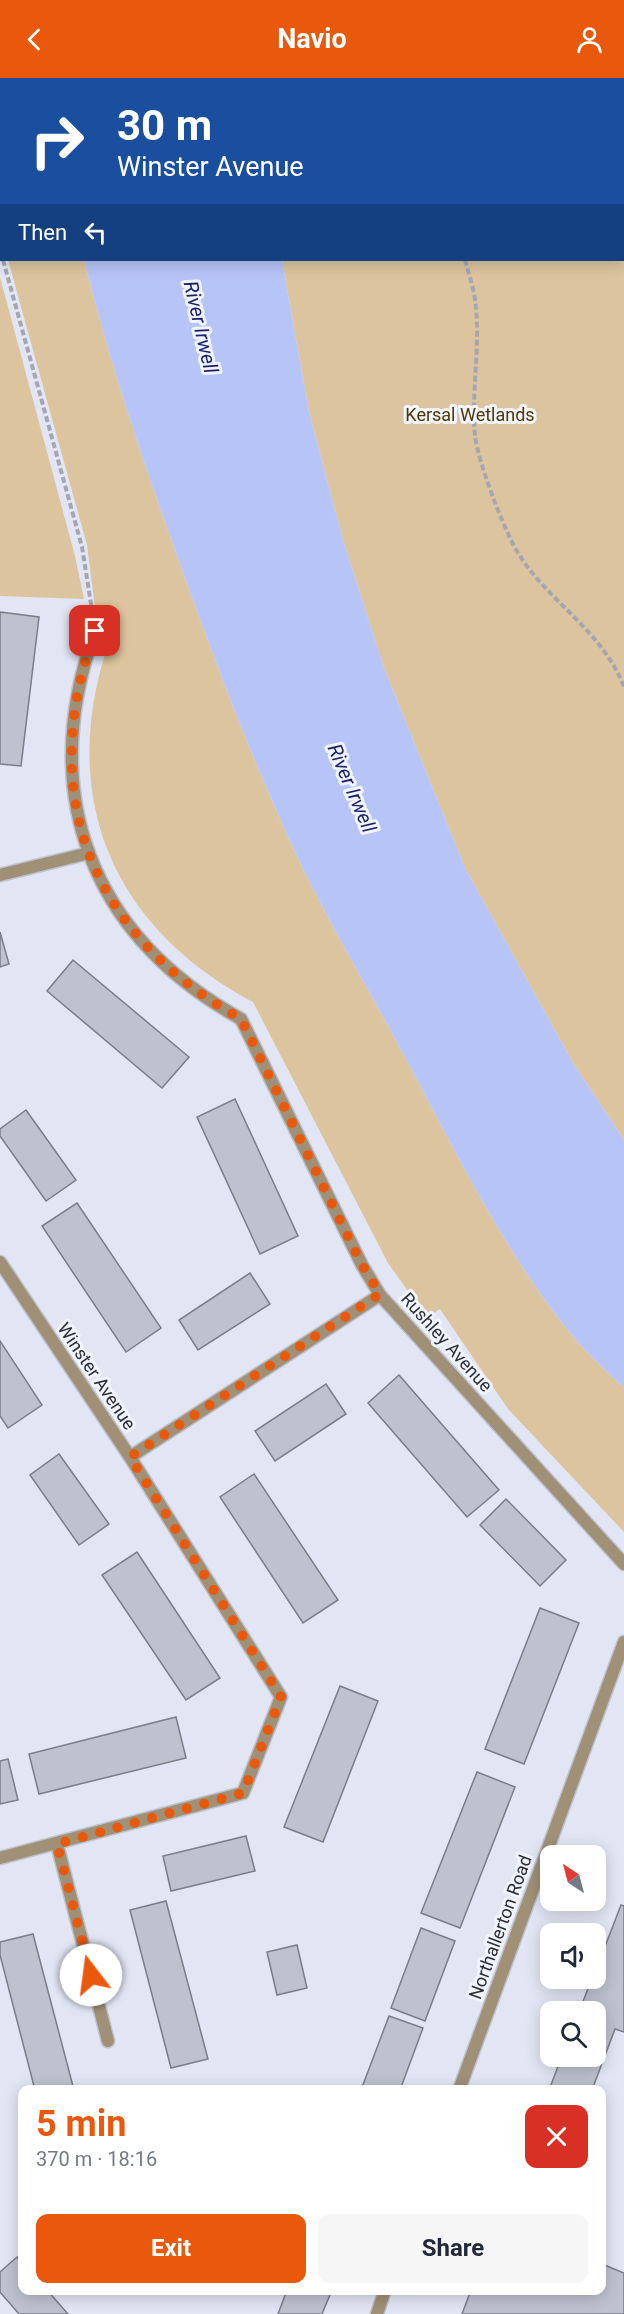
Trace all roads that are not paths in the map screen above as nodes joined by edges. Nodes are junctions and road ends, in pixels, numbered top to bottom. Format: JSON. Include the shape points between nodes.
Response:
{"nodes":[{"id":1,"x":95,"y":631,"type":"road end"},
{"id":2,"x":89,"y":854,"type":"junction"},
{"id":3,"x":0,"y":875,"type":"edge"},
{"id":4,"x":0,"y":1262,"type":"edge"},
{"id":5,"x":380,"y":1294,"type":"junction"},
{"id":6,"x":130,"y":1457,"type":"junction"},
{"id":7,"x":624,"y":1564,"type":"edge"},
{"id":8,"x":624,"y":1642,"type":"edge"},
{"id":9,"x":57,"y":1844,"type":"junction"},
{"id":10,"x":0,"y":1858,"type":"edge"},
{"id":11,"x":108,"y":2041,"type":"dead end"},
{"id":12,"x":461,"y":2085,"type":"edge"},
{"id":13,"x":384,"y":2295,"type":"edge"},
{"id":14,"x":377,"y":2314,"type":"edge"}],
"edges":[{"from":1,"to":2,"type":"street","name":"Rushley Avenue","via":[[82,667],[70,742],[78,817]]},
{"from":2,"to":3,"type":"street"},
{"from":2,"to":5,"type":"street","name":"Rushley Avenue","via":[[120,913],[149,951],[176,978],[241,1019]]},
{"from":4,"to":6,"type":"street","name":"Winster Avenue"},
{"from":5,"to":6,"type":"street"},
{"from":5,"to":7,"type":"street","name":"Rushley Avenue"},
{"from":6,"to":9,"type":"street","name":"Winster Avenue","via":[[281,1697],[243,1793]]},
{"from":8,"to":12,"type":"street","name":"Northallerton Road"},
{"from":9,"to":10,"type":"street","name":"Winster Avenue"},
{"from":9,"to":11,"type":"street"},
{"from":13,"to":14,"type":"street"}]}
